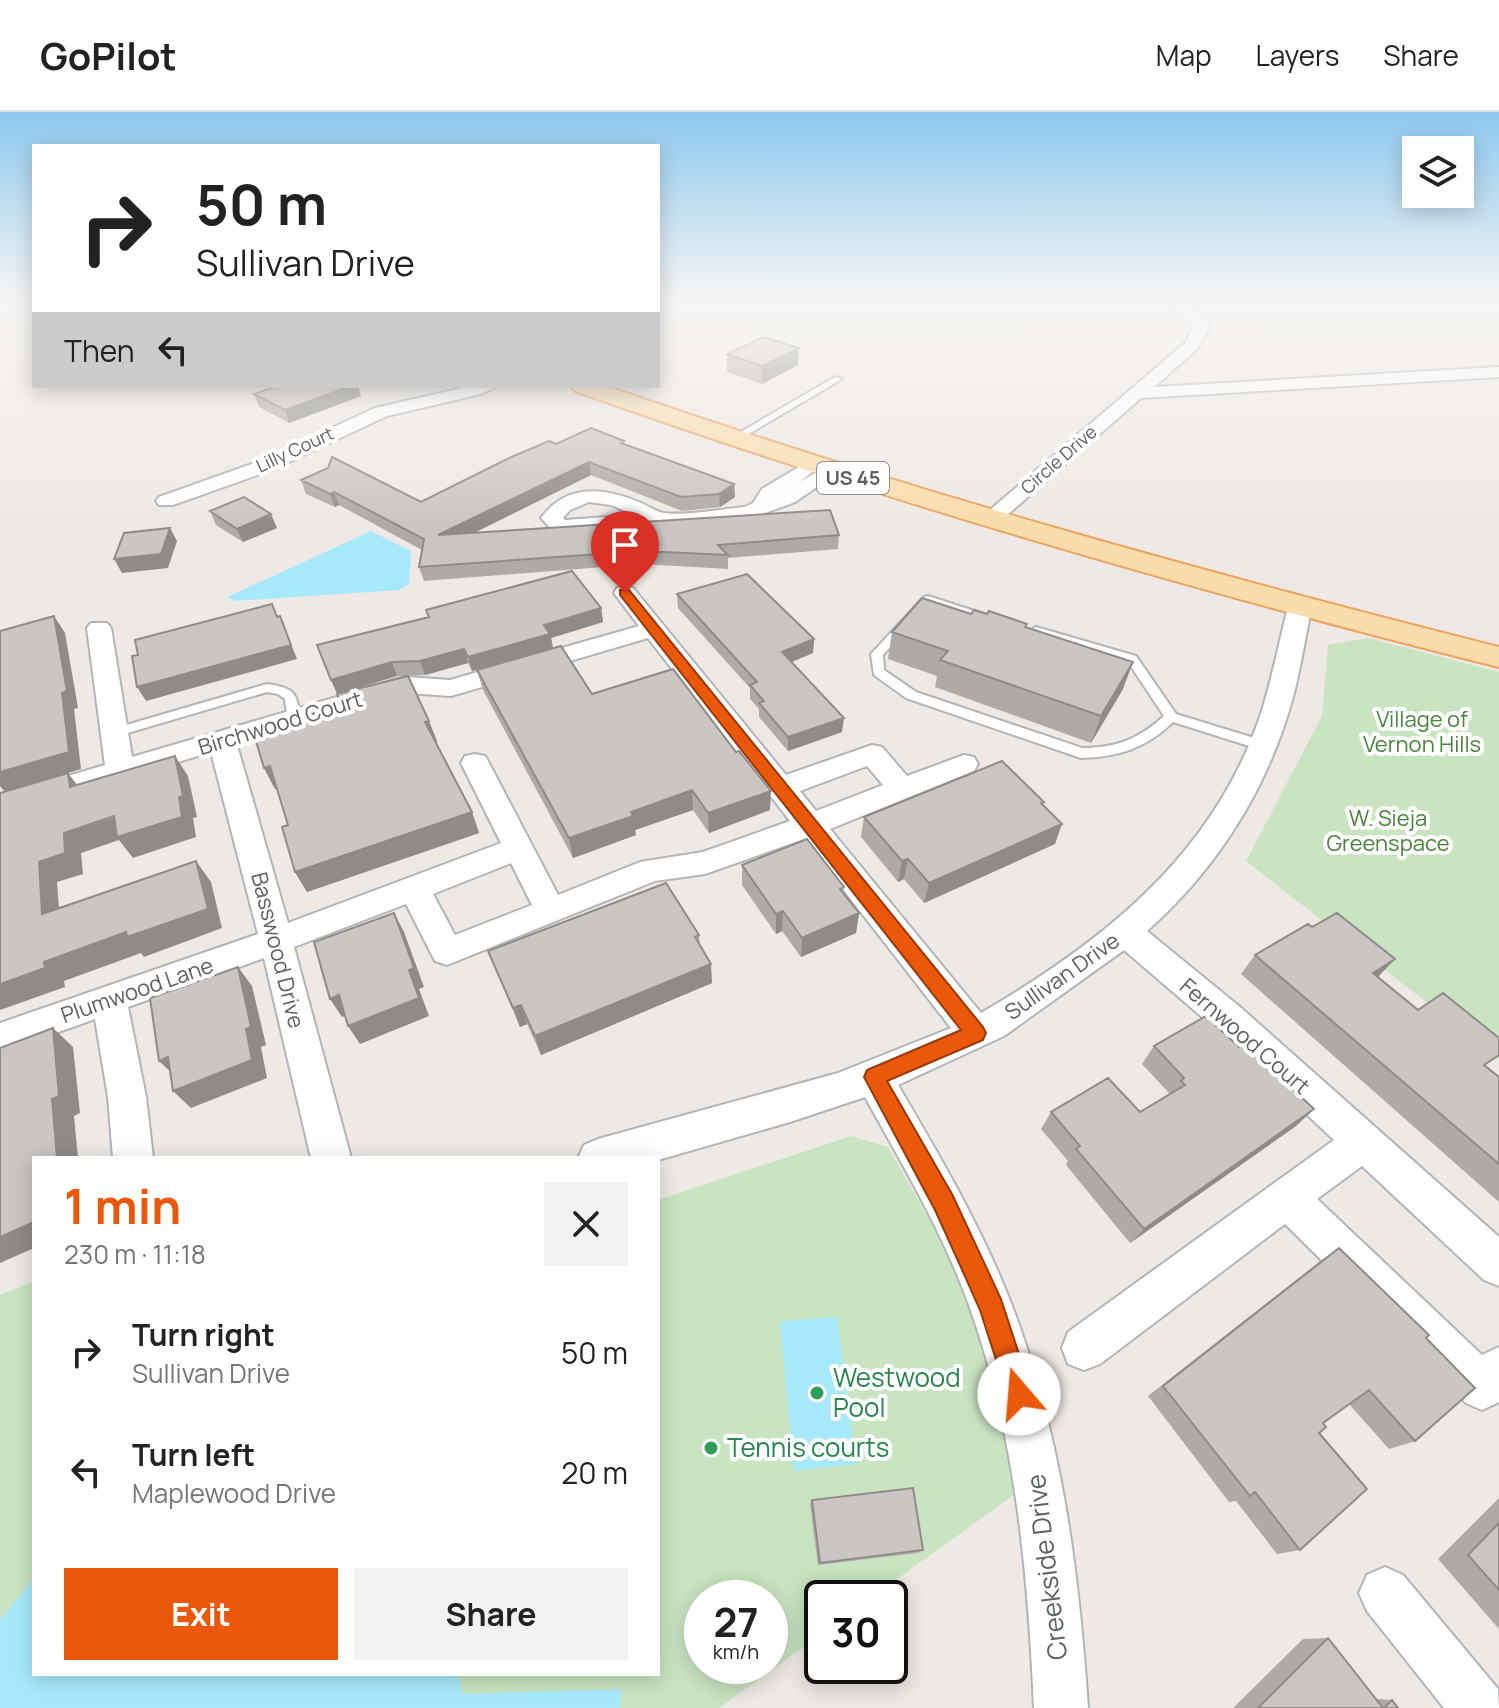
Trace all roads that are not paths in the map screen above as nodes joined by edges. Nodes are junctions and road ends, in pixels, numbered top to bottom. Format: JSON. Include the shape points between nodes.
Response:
{"nodes":[{"id":1,"x":1157,"y":376,"type":"edge"},
{"id":2,"x":1422,"y":376,"type":"edge"},
{"id":3,"x":838,"y":379,"type":"dead end"},
{"id":4,"x":447,"y":388,"type":"edge"},
{"id":5,"x":482,"y":388,"type":"edge"},
{"id":6,"x":589,"y":388,"type":"edge"},
{"id":7,"x":1138,"y":393,"type":"junction"},
{"id":8,"x":425,"y":400,"type":"junction"},
{"id":9,"x":732,"y":440,"type":"junction"},
{"id":10,"x":821,"y":468,"type":"junction"},
{"id":11,"x":166,"y":501,"type":"dead end"},
{"id":12,"x":991,"y":519,"type":"junction"},
{"id":13,"x":661,"y":520,"type":"edge"},
{"id":14,"x":625,"y":593,"type":"dead end"},
{"id":15,"x":1300,"y":607,"type":"junction"},
{"id":16,"x":1003,"y":621,"type":"edge"},
{"id":17,"x":1018,"y":626,"type":"edge"},
{"id":18,"x":99,"y":628,"type":"dead end"},
{"id":19,"x":654,"y":629,"type":"junction"},
{"id":20,"x":1499,"y":657,"type":"edge"},
{"id":21,"x":1171,"y":717,"type":"junction"},
{"id":22,"x":293,"y":718,"type":"junction"},
{"id":23,"x":114,"y":733,"type":"junction"},
{"id":24,"x":222,"y":742,"type":"junction"},
{"id":25,"x":1262,"y":745,"type":"junction"},
{"id":26,"x":475,"y":763,"type":"dead end"},
{"id":27,"x":964,"y":764,"type":"dead end"},
{"id":28,"x":120,"y":771,"type":"junction"},
{"id":29,"x":783,"y":787,"type":"junction"},
{"id":30,"x":901,"y":788,"type":"junction"},
{"id":31,"x":0,"y":806,"type":"edge"},
{"id":32,"x":811,"y":823,"type":"junction"},
{"id":33,"x":517,"y":849,"type":"junction"},
{"id":34,"x":414,"y":888,"type":"junction"},
{"id":35,"x":551,"y":911,"type":"junction"},
{"id":36,"x":1125,"y":932,"type":"junction"},
{"id":37,"x":275,"y":941,"type":"junction"},
{"id":38,"x":109,"y":1000,"type":"junction"},
{"id":39,"x":976,"y":1033,"type":"junction"},
{"id":40,"x":0,"y":1038,"type":"edge"},
{"id":41,"x":874,"y":1077,"type":"junction"},
{"id":42,"x":1364,"y":1141,"type":"junction"},
{"id":43,"x":133,"y":1156,"type":"edge"},
{"id":44,"x":330,"y":1156,"type":"edge"},
{"id":45,"x":605,"y":1156,"type":"edge"},
{"id":46,"x":1286,"y":1197,"type":"junction"},
{"id":47,"x":1499,"y":1265,"type":"edge"},
{"id":48,"x":1084,"y":1348,"type":"dead end"},
{"id":49,"x":1499,"y":1370,"type":"edge"},
{"id":50,"x":1385,"y":1593,"type":"dead end"},
{"id":51,"x":1061,"y":1708,"type":"edge"},
{"id":52,"x":1479,"y":1708,"type":"edge"}],
"edges":[{"from":1,"to":7,"type":"street","name":"Circle Drive"},
{"from":2,"to":7,"type":"street"},
{"from":3,"to":9,"type":"lane"},
{"from":4,"to":8,"type":"street","name":"Lilly Court"},
{"from":5,"to":8,"type":"street","name":"Lilly Court","via":[[450,399]]},
{"from":6,"to":9,"type":"main road","number":"US 45"},
{"from":7,"to":12,"type":"street","name":"Circle Drive"},
{"from":8,"to":11,"type":"street","name":"Lilly Court","via":[[384,411],[283,458]]},
{"from":9,"to":10,"type":"main road","number":"US 45"},
{"from":10,"to":12,"type":"main road","number":"US 45"},
{"from":10,"to":13,"type":"street","via":[[788,498],[749,513]]},
{"from":12,"to":15,"type":"main road","number":"US 45"},
{"from":14,"to":19,"type":"street"},
{"from":15,"to":20,"type":"main road","number":"US 45"},
{"from":15,"to":25,"type":"street","name":"Sullivan Drive","via":[[1280,696]]},
{"from":16,"to":21,"type":"lane","via":[[928,599],[877,654],[878,672],[911,695],[1081,753],[1108,754],[1136,746]]},
{"from":17,"to":21,"type":"lane","via":[[1132,659]]},
{"from":18,"to":23,"type":"street"},
{"from":19,"to":22,"type":"street","name":"Birchwood Court","via":[[451,688],[407,685]]},
{"from":19,"to":29,"type":"street"},
{"from":21,"to":25,"type":"lane"},
{"from":22,"to":23,"type":"lane","via":[[291,698],[267,688]]},
{"from":22,"to":24,"type":"street","name":"Birchwood Court"},
{"from":23,"to":28,"type":"street"},
{"from":24,"to":28,"type":"street","name":"Birchwood Court"},
{"from":24,"to":37,"type":"street","name":"Basswood Drive"},
{"from":25,"to":36,"type":"street","name":"Sullivan Drive","via":[[1233,809],[1210,843],[1166,896]]},
{"from":26,"to":33,"type":"street"},
{"from":27,"to":30,"type":"street"},
{"from":28,"to":31,"type":"street","name":"Birchwood Court"},
{"from":29,"to":30,"type":"street","via":[[872,754]]},
{"from":29,"to":32,"type":"street"},
{"from":30,"to":32,"type":"street"},
{"from":32,"to":35,"type":"street","via":[[705,863],[651,870]]},
{"from":32,"to":39,"type":"street"},
{"from":33,"to":34,"type":"street","name":"Plumwood Lane"},
{"from":33,"to":35,"type":"street"},
{"from":34,"to":35,"type":"street","via":[[447,952]]},
{"from":34,"to":37,"type":"street","name":"Plumwood Lane"},
{"from":36,"to":39,"type":"street","name":"Sullivan Drive","via":[[1019,1009]]},
{"from":36,"to":42,"type":"street","name":"Fernwood Court"},
{"from":37,"to":38,"type":"street","name":"Plumwood Lane"},
{"from":37,"to":44,"type":"street","name":"Basswood Drive"},
{"from":38,"to":40,"type":"street","name":"Plumwood Lane"},
{"from":38,"to":43,"type":"street"},
{"from":39,"to":41,"type":"street","name":"Sullivan Drive"},
{"from":41,"to":45,"type":"street","name":"Sullivan Drive","via":[[802,1103]]},
{"from":41,"to":51,"type":"street","name":"Creekside Drive","via":[[944,1202],[992,1308],[1019,1394],[1043,1508],[1058,1627]]},
{"from":42,"to":46,"type":"street"},
{"from":42,"to":47,"type":"street","name":"Fernwood Court"},
{"from":46,"to":48,"type":"street"},
{"from":46,"to":49,"type":"street","via":[[1482,1387]]},
{"from":50,"to":52,"type":"street"}]}
